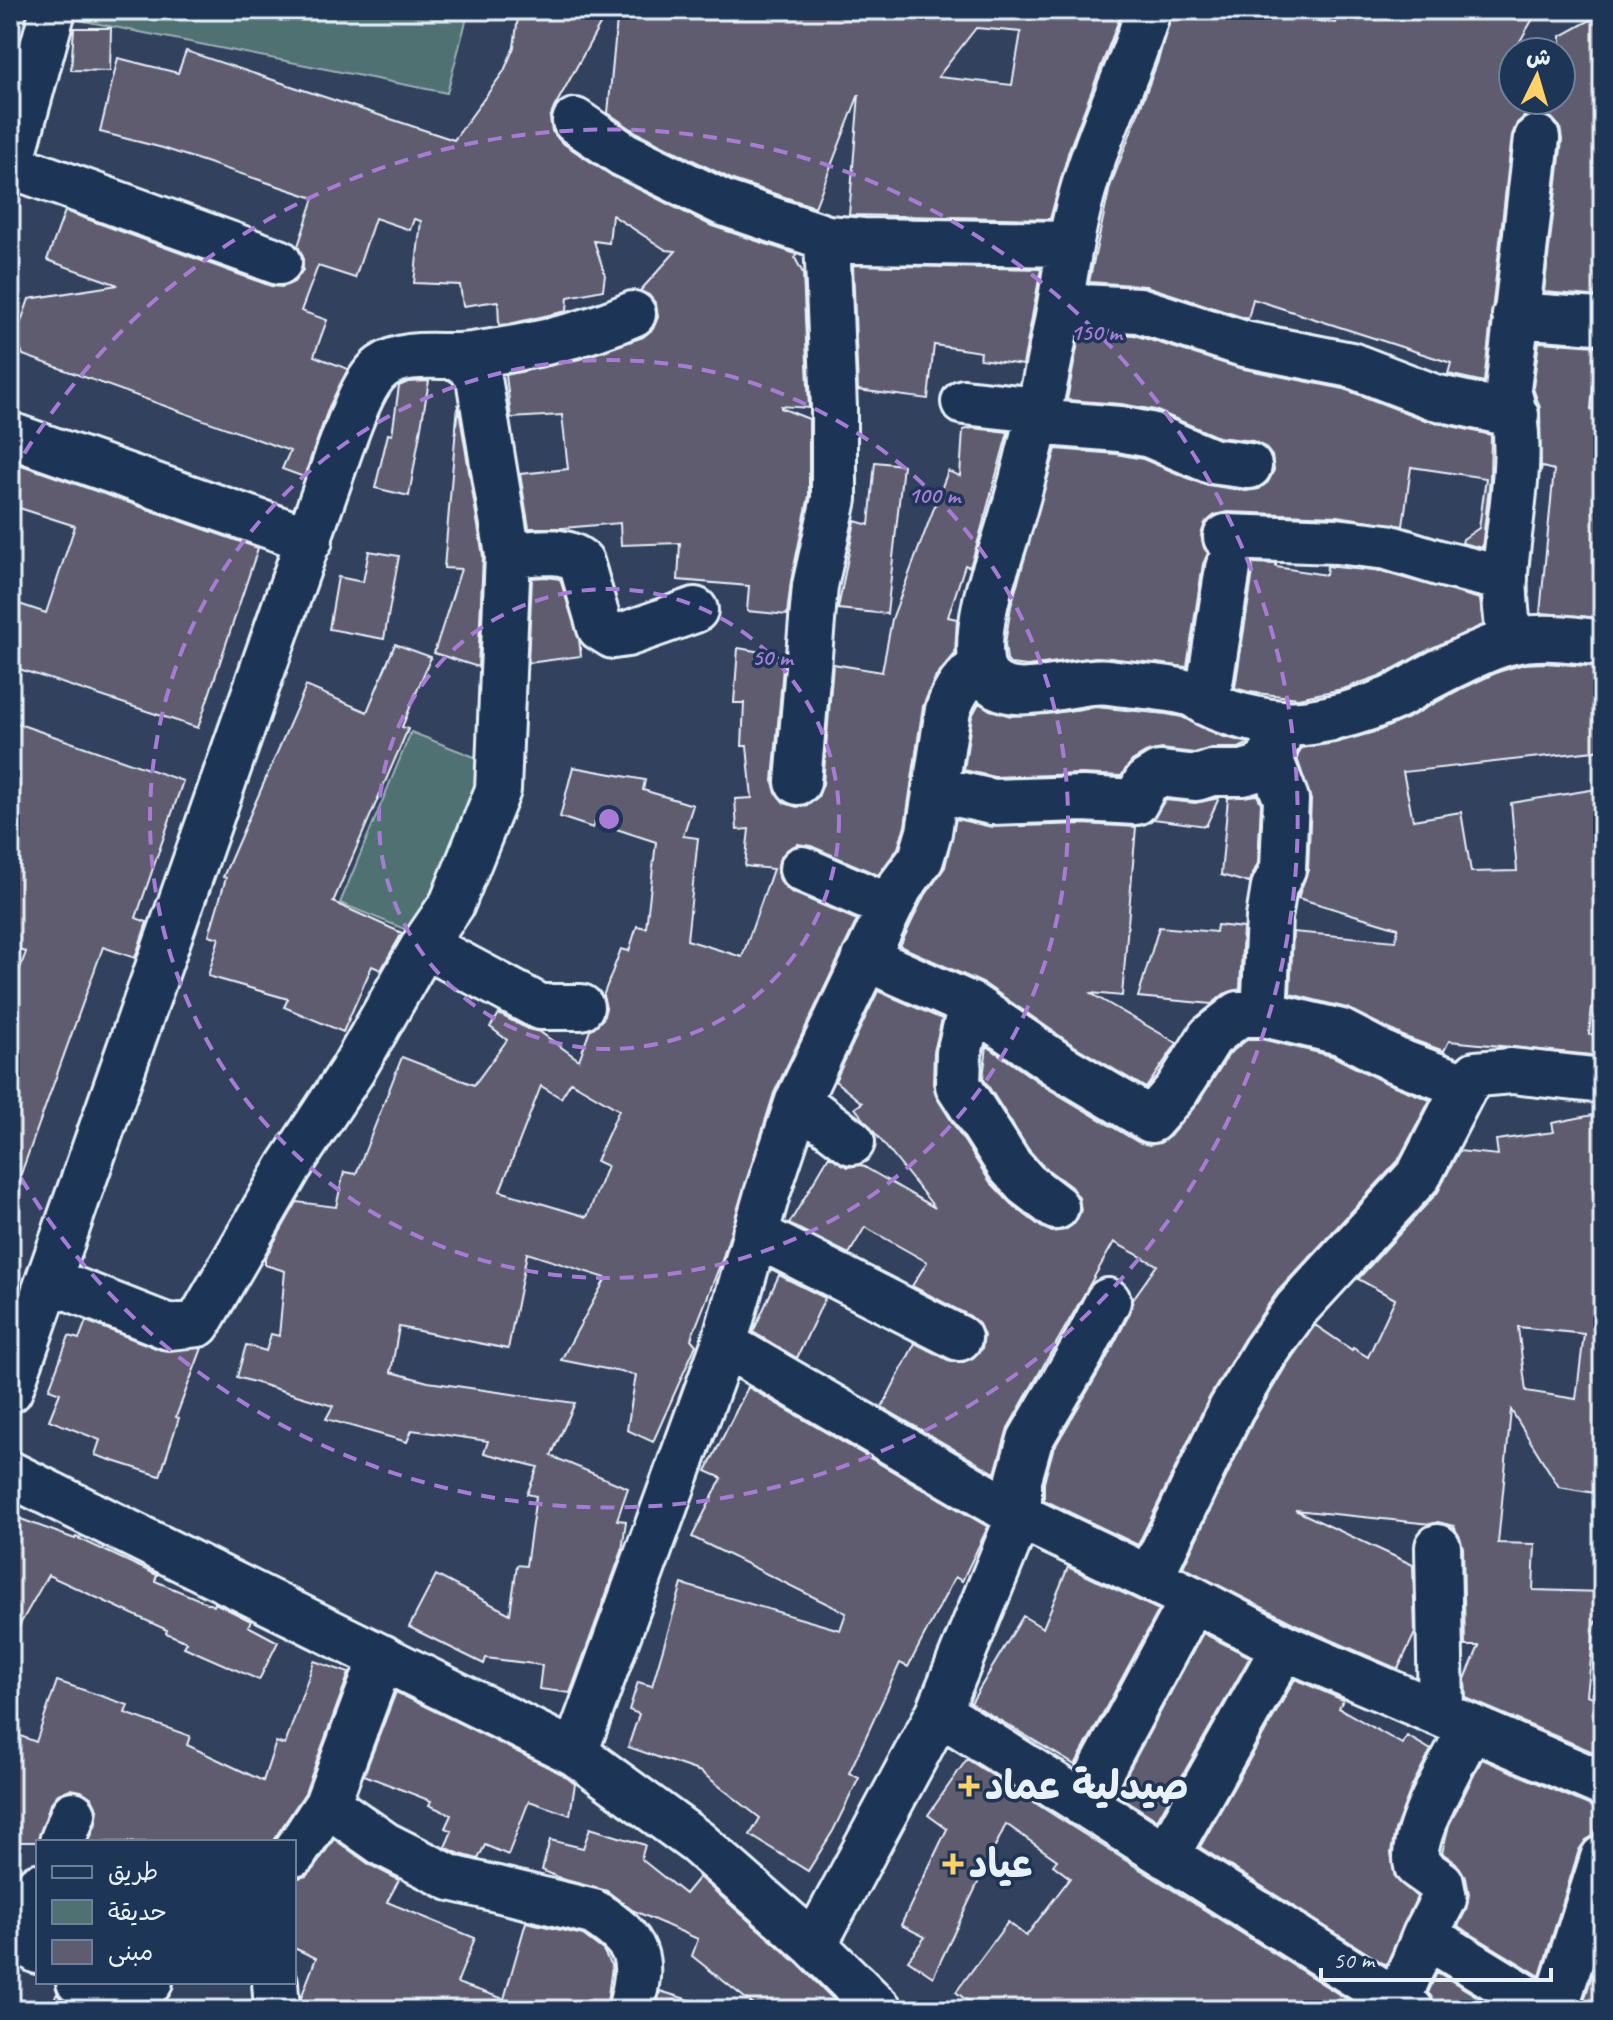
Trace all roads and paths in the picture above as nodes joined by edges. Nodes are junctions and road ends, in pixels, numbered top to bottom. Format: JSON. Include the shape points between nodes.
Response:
{"nodes":[{"id":1,"x":53,"y":10,"type":"edge"},
{"id":2,"x":1148,"y":10,"type":"edge"},
{"id":3,"x":575,"y":121,"type":"dead end"},
{"id":4,"x":1537,"y":138,"type":"dead end"},
{"id":5,"x":10,"y":166,"type":"edge"},
{"id":6,"x":827,"y":238,"type":"junction"},
{"id":7,"x":1069,"y":244,"type":"junction"},
{"id":8,"x":279,"y":262,"type":"dead end"},
{"id":9,"x":1060,"y":306,"type":"junction"},
{"id":10,"x":633,"y":314,"type":"dead end"},
{"id":11,"x":1515,"y":315,"type":"junction"},
{"id":12,"x":1597,"y":321,"type":"dead end"},
{"id":13,"x":457,"y":357,"type":"junction"},
{"id":14,"x":964,"y":402,"type":"dead end"},
{"id":15,"x":1516,"y":415,"type":"junction"},
{"id":16,"x":1036,"y":416,"type":"junction"},
{"id":17,"x":10,"y":435,"type":"edge"},
{"id":18,"x":1249,"y":466,"type":"dead end"},
{"id":19,"x":310,"y":540,"type":"junction"},
{"id":20,"x":508,"y":555,"type":"junction"},
{"id":21,"x":1505,"y":579,"type":"junction"},
{"id":22,"x":695,"y":610,"type":"dead end"},
{"id":23,"x":1509,"y":642,"type":"junction"},
{"id":24,"x":1603,"y":643,"type":"edge"},
{"id":25,"x":981,"y":666,"type":"junction"},
{"id":26,"x":1207,"y":703,"type":"junction"},
{"id":27,"x":1277,"y":740,"type":"junction"},
{"id":28,"x":798,"y":782,"type":"dead end"},
{"id":29,"x":935,"y":789,"type":"junction"},
{"id":30,"x":802,"y":869,"type":"dead end"},
{"id":31,"x":890,"y":907,"type":"junction"},
{"id":32,"x":424,"y":945,"type":"junction"},
{"id":33,"x":865,"y":958,"type":"junction"},
{"id":34,"x":971,"y":1005,"type":"junction"},
{"id":35,"x":581,"y":1007,"type":"dead end"},
{"id":36,"x":1264,"y":1014,"type":"junction"},
{"id":37,"x":1603,"y":1081,"type":"edge"},
{"id":38,"x":1465,"y":1086,"type":"junction"},
{"id":39,"x":798,"y":1101,"type":"junction"},
{"id":40,"x":852,"y":1142,"type":"dead end"},
{"id":41,"x":1056,"y":1207,"type":"dead end"},
{"id":42,"x":755,"y":1234,"type":"junction"},
{"id":43,"x":49,"y":1280,"type":"junction"},
{"id":44,"x":1108,"y":1301,"type":"dead end"},
{"id":45,"x":959,"y":1338,"type":"dead end"},
{"id":46,"x":724,"y":1344,"type":"junction"},
{"id":47,"x":10,"y":1390,"type":"edge"},
{"id":48,"x":10,"y":1474,"type":"edge"},
{"id":49,"x":1019,"y":1516,"type":"junction"},
{"id":50,"x":1438,"y":1547,"type":"dead end"},
{"id":51,"x":1150,"y":1578,"type":"junction"},
{"id":52,"x":1193,"y":1599,"type":"junction"},
{"id":53,"x":1284,"y":1647,"type":"junction"},
{"id":54,"x":382,"y":1657,"type":"junction"},
{"id":55,"x":939,"y":1712,"type":"junction"},
{"id":56,"x":1456,"y":1720,"type":"junction"},
{"id":57,"x":575,"y":1753,"type":"junction"},
{"id":58,"x":1603,"y":1784,"type":"edge"},
{"id":59,"x":327,"y":1804,"type":"junction"},
{"id":60,"x":1083,"y":1804,"type":"junction"},
{"id":61,"x":296,"y":1851,"type":"edge"},
{"id":62,"x":1166,"y":1856,"type":"junction"},
{"id":63,"x":1603,"y":1858,"type":"edge"},
{"id":64,"x":36,"y":1889,"type":"edge"},
{"id":65,"x":10,"y":1917,"type":"edge"},
{"id":66,"x":10,"y":1927,"type":"edge"},
{"id":67,"x":1425,"y":1935,"type":"junction"},
{"id":68,"x":814,"y":1945,"type":"junction"},
{"id":69,"x":36,"y":1949,"type":"edge"},
{"id":70,"x":82,"y":1984,"type":"edge"},
{"id":71,"x":148,"y":1984,"type":"edge"},
{"id":72,"x":275,"y":1984,"type":"edge"},
{"id":73,"x":1404,"y":2006,"type":"edge"},
{"id":74,"x":871,"y":2007,"type":"edge"},
{"id":75,"x":277,"y":2010,"type":"edge"},
{"id":76,"x":630,"y":2010,"type":"edge"},
{"id":77,"x":1547,"y":2010,"type":"edge"},
{"id":78,"x":1555,"y":2010,"type":"edge"}],
"edges":[{"from":1,"to":5,"type":"street"},
{"from":2,"to":7,"type":"street","via":[[1095,149]]},
{"from":3,"to":6,"type":"street","via":[[623,154],[710,197]]},
{"from":4,"to":11,"type":"street"},
{"from":5,"to":8,"type":"street"},
{"from":6,"to":7,"type":"street"},
{"from":6,"to":28,"type":"street","via":[[834,499],[815,586]]},
{"from":7,"to":9,"type":"street"},
{"from":9,"to":15,"type":"street","via":[[1139,310],[1244,344],[1351,365],[1434,397]]},
{"from":9,"to":16,"type":"street"},
{"from":10,"to":13,"type":"street","via":[[552,342]]},
{"from":11,"to":12,"type":"street"},
{"from":11,"to":15,"type":"street","via":[[1508,390]]},
{"from":13,"to":19,"type":"street","via":[[422,356],[381,368],[357,408]]},
{"from":13,"to":20,"type":"street","via":[[479,378]]},
{"from":14,"to":16,"type":"street"},
{"from":15,"to":21,"type":"street"},
{"from":16,"to":18,"type":"street","via":[[1150,435],[1211,461]]},
{"from":16,"to":25,"type":"street","via":[[988,591]]},
{"from":17,"to":19,"type":"street"},
{"from":19,"to":43,"type":"street"},
{"from":20,"to":22,"type":"street","via":[[574,556],[581,562],[600,628],[613,636]]},
{"from":20,"to":32,"type":"street","via":[[498,790],[452,904]]},
{"from":21,"to":23,"type":"street"},
{"from":21,"to":26,"type":"street","via":[[1387,547],[1336,541],[1227,553]]},
{"from":23,"to":24,"type":"street","via":[[1565,638]]},
{"from":23,"to":27,"type":"street","via":[[1390,700],[1309,723]]},
{"from":25,"to":26,"type":"street","via":[[988,679],[1006,689],[1039,691],[1106,681],[1194,694]]},
{"from":25,"to":29,"type":"street","via":[[953,695]]},
{"from":26,"to":27,"type":"street","via":[[1249,717]]},
{"from":27,"to":29,"type":"street","via":[[1259,768],[1197,778],[1159,774],[1146,782],[1136,802],[992,802]]},
{"from":27,"to":36,"type":"street","via":[[1286,799],[1283,869],[1269,918]]},
{"from":29,"to":31,"type":"street","via":[[921,859]]},
{"from":30,"to":31,"type":"street"},
{"from":31,"to":33,"type":"street"},
{"from":32,"to":35,"type":"street","via":[[540,1007]]},
{"from":32,"to":43,"type":"street","via":[[198,1324],[169,1327]]},
{"from":33,"to":34,"type":"street"},
{"from":33,"to":39,"type":"street"},
{"from":34,"to":36,"type":"street","via":[[1151,1120],[1168,1103],[1210,1037],[1239,1014]]},
{"from":34,"to":41,"type":"street","via":[[959,1053],[958,1085],[1009,1165]]},
{"from":36,"to":38,"type":"street","via":[[1341,1032],[1395,1060]]},
{"from":37,"to":38,"type":"street","via":[[1512,1071],[1476,1074]]},
{"from":38,"to":51,"type":"street","via":[[1419,1175],[1297,1308],[1265,1352],[1224,1422]]},
{"from":39,"to":40,"type":"street"},
{"from":39,"to":42,"type":"street"},
{"from":42,"to":45,"type":"street"},
{"from":42,"to":46,"type":"street"},
{"from":43,"to":47,"type":"street"},
{"from":44,"to":49,"type":"street","via":[[1030,1440],[1019,1479]]},
{"from":46,"to":49,"type":"street"},
{"from":46,"to":57,"type":"street"},
{"from":48,"to":54,"type":"street"},
{"from":49,"to":51,"type":"street"},
{"from":49,"to":55,"type":"street"},
{"from":50,"to":56,"type":"street"},
{"from":51,"to":52,"type":"street"},
{"from":52,"to":53,"type":"street"},
{"from":52,"to":60,"type":"street"},
{"from":53,"to":56,"type":"street"},
{"from":53,"to":62,"type":"street"},
{"from":54,"to":57,"type":"street"},
{"from":54,"to":59,"type":"street"},
{"from":55,"to":60,"type":"street"},
{"from":55,"to":68,"type":"street"},
{"from":56,"to":58,"type":"street"},
{"from":56,"to":67,"type":"street","via":[[1415,1848],[1417,1866],[1435,1876],[1444,1891]]},
{"from":57,"to":68,"type":"street","via":[[697,1842]]},
{"from":59,"to":61,"type":"street"},
{"from":59,"to":76,"type":"street","via":[[384,1844],[451,1878],[593,1912],[610,1923],[636,1954],[639,1976]]},
{"from":60,"to":62,"type":"street"},
{"from":62,"to":73,"type":"street"},
{"from":63,"to":78,"type":"street"},
{"from":64,"to":65,"type":"street"},
{"from":66,"to":69,"type":"street"},
{"from":67,"to":73,"type":"street"},
{"from":67,"to":77,"type":"street"},
{"from":68,"to":74,"type":"street"},
{"from":70,"to":71,"type":"street","via":[[97,1994],[109,1994]]},
{"from":72,"to":75,"type":"street"}]}
